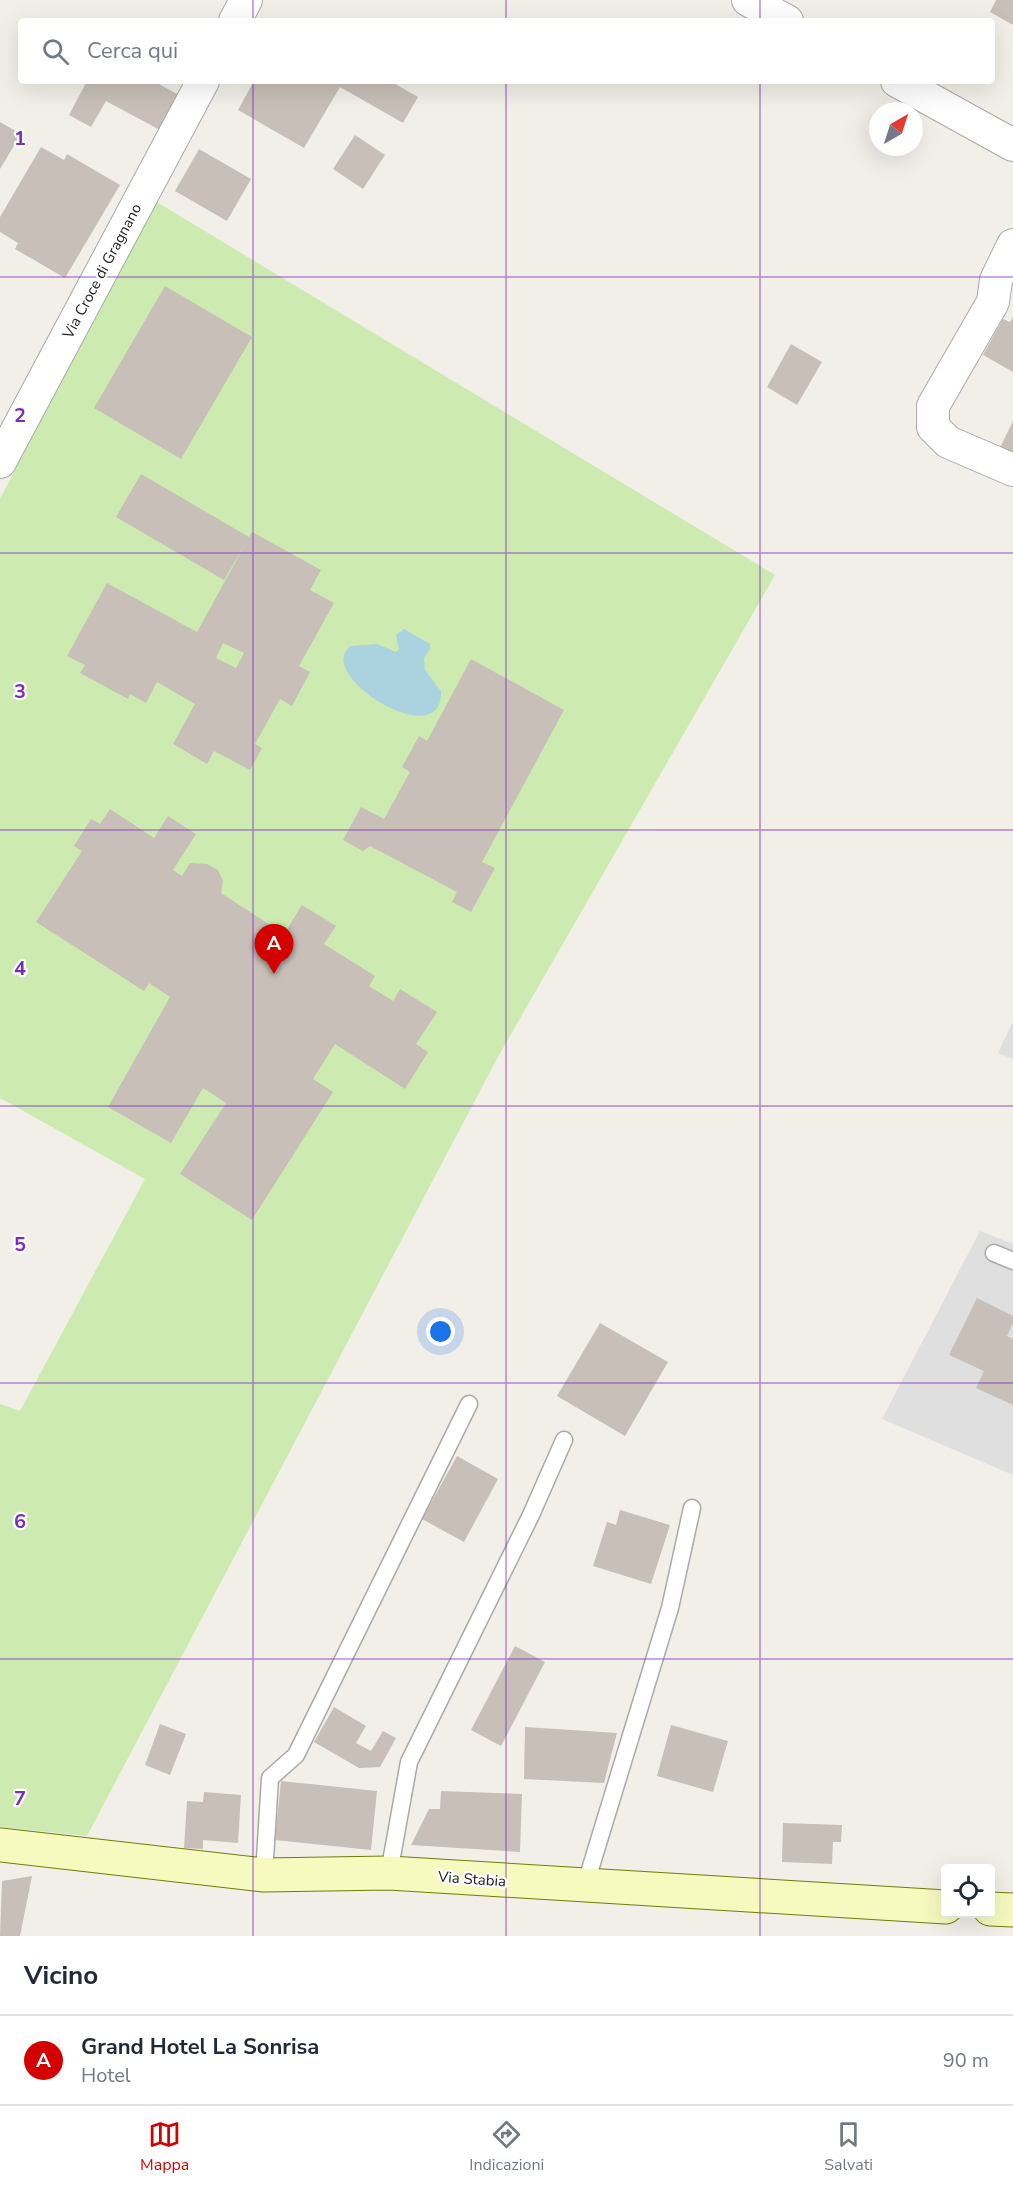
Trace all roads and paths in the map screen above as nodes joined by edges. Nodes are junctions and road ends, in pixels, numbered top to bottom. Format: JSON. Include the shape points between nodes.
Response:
{"nodes":[{"id":1,"x":246,"y":0,"type":"edge"},
{"id":2,"x":748,"y":0,"type":"edge"},
{"id":3,"x":237,"y":18,"type":"edge"},
{"id":4,"x":781,"y":18,"type":"edge"},
{"id":5,"x":201,"y":84,"type":"edge"},
{"id":6,"x":902,"y":84,"type":"edge"},
{"id":7,"x":1013,"y":145,"type":"edge"},
{"id":8,"x":1013,"y":245,"type":"edge"},
{"id":9,"x":0,"y":462,"type":"edge"},
{"id":10,"x":1013,"y":470,"type":"edge"},
{"id":11,"x":994,"y":1253,"type":"dead end"},
{"id":12,"x":1013,"y":1261,"type":"edge"},
{"id":13,"x":469,"y":1404,"type":"dead end"},
{"id":14,"x":564,"y":1440,"type":"dead end"},
{"id":15,"x":692,"y":1508,"type":"dead end"},
{"id":16,"x":0,"y":1846,"type":"edge"},
{"id":17,"x":389,"y":1873,"type":"junction"},
{"id":18,"x":264,"y":1875,"type":"junction"},
{"id":19,"x":585,"y":1886,"type":"junction"},
{"id":20,"x":941,"y":1906,"type":"edge"},
{"id":21,"x":995,"y":1909,"type":"edge"},
{"id":22,"x":1013,"y":1910,"type":"edge"}],
"edges":[{"from":1,"to":3,"type":"street"},
{"from":2,"to":4,"type":"street"},
{"from":5,"to":9,"type":"street","name":"Via Croce di Gragnano"},
{"from":6,"to":7,"type":"street"},
{"from":8,"to":10,"type":"street","via":[[996,280],[993,302],[933,406],[933,427],[948,442]]},
{"from":11,"to":12,"type":"lane"},
{"from":13,"to":18,"type":"lane","via":[[296,1755],[270,1778]]},
{"from":14,"to":17,"type":"lane","via":[[409,1762]]},
{"from":15,"to":19,"type":"lane","via":[[670,1608]]},
{"from":16,"to":18,"type":"main road","name":"Via Stabia"},
{"from":17,"to":18,"type":"main road","name":"Via Stabia"},
{"from":17,"to":19,"type":"main road","name":"Via Stabia"},
{"from":19,"to":20,"type":"main road","name":"Via Stabia"},
{"from":21,"to":22,"type":"main road"}]}
